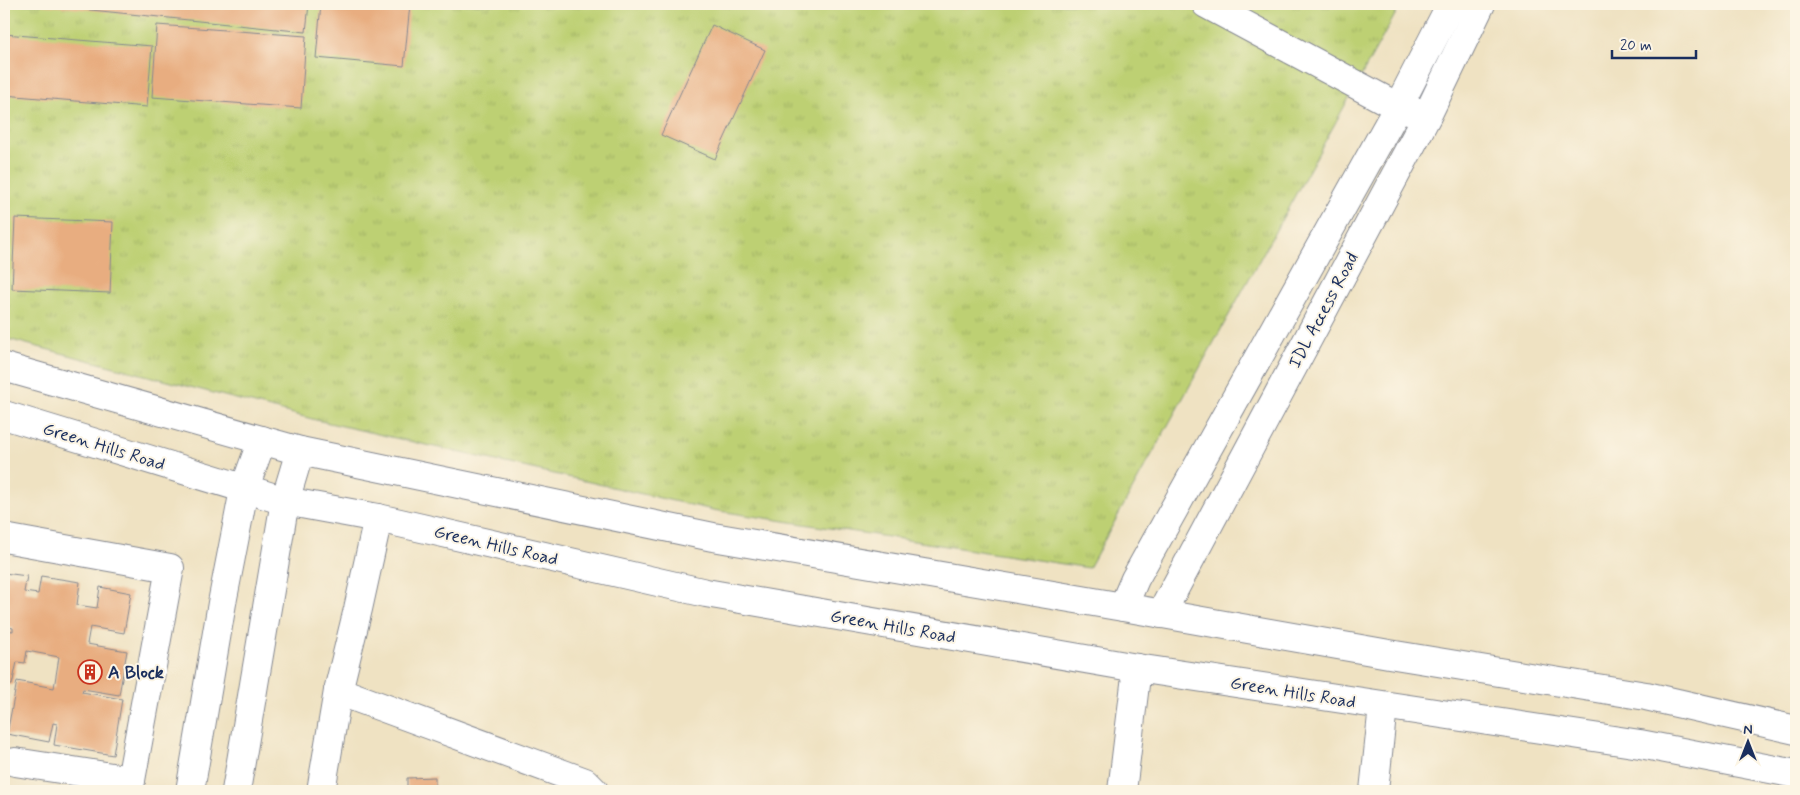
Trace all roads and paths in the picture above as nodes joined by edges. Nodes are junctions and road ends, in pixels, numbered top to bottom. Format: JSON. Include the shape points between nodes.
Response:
{"nodes":[{"id":1,"x":1206,"y":4,"type":"edge"},
{"id":2,"x":1451,"y":4,"type":"edge"},
{"id":3,"x":1481,"y":4,"type":"edge"},
{"id":4,"x":1398,"y":107,"type":"junction"},
{"id":5,"x":1427,"y":116,"type":"junction"},
{"id":6,"x":4,"y":367,"type":"edge"},
{"id":7,"x":4,"y":415,"type":"edge"},
{"id":8,"x":262,"y":440,"type":"junction"},
{"id":9,"x":300,"y":451,"type":"junction"},
{"id":10,"x":244,"y":490,"type":"junction"},
{"id":11,"x":285,"y":501,"type":"junction"},
{"id":12,"x":378,"y":518,"type":"junction"},
{"id":13,"x":4,"y":538,"type":"edge"},
{"id":14,"x":1123,"y":607,"type":"junction"},
{"id":15,"x":1161,"y":614,"type":"junction"},
{"id":16,"x":1137,"y":668,"type":"junction"},
{"id":17,"x":338,"y":690,"type":"junction"},
{"id":18,"x":1383,"y":706,"type":"junction"},
{"id":19,"x":1796,"y":730,"type":"edge"},
{"id":20,"x":15,"y":762,"type":"dead end"},
{"id":21,"x":1796,"y":774,"type":"edge"},
{"id":22,"x":130,"y":785,"type":"edge"},
{"id":23,"x":190,"y":791,"type":"edge"},
{"id":24,"x":236,"y":791,"type":"edge"},
{"id":25,"x":321,"y":791,"type":"edge"},
{"id":26,"x":594,"y":791,"type":"edge"},
{"id":27,"x":1122,"y":791,"type":"edge"},
{"id":28,"x":1374,"y":791,"type":"edge"}],
"edges":[{"from":1,"to":4,"type":"street"},
{"from":2,"to":4,"type":"street"},
{"from":3,"to":5,"type":"street","name":"IDL Access Road"},
{"from":4,"to":5,"type":"street"},
{"from":4,"to":14,"type":"street","via":[[1135,579]]},
{"from":5,"to":15,"type":"street","name":"IDL Access Road"},
{"from":6,"to":8,"type":"street"},
{"from":7,"to":10,"type":"street","name":"Green Hills Road"},
{"from":8,"to":9,"type":"street"},
{"from":8,"to":10,"type":"street"},
{"from":9,"to":11,"type":"street"},
{"from":9,"to":14,"type":"street","via":[[713,537]]},
{"from":10,"to":11,"type":"street","name":"Green Hills Road"},
{"from":10,"to":23,"type":"street"},
{"from":11,"to":12,"type":"street","name":"Green Hills Road"},
{"from":11,"to":24,"type":"street"},
{"from":12,"to":16,"type":"street","name":"Green Hills Road","via":[[706,593]]},
{"from":12,"to":17,"type":"street"},
{"from":13,"to":22,"type":"street","via":[[170,568]]},
{"from":14,"to":15,"type":"street"},
{"from":15,"to":19,"type":"street","via":[[1646,696]]},
{"from":16,"to":18,"type":"street","name":"Green Hills Road"},
{"from":16,"to":27,"type":"street"},
{"from":17,"to":25,"type":"street"},
{"from":17,"to":26,"type":"street","via":[[585,782]]},
{"from":18,"to":21,"type":"street","name":"Green Hills Road","via":[[1640,744]]},
{"from":18,"to":28,"type":"street"},
{"from":20,"to":22,"type":"street"}]}
